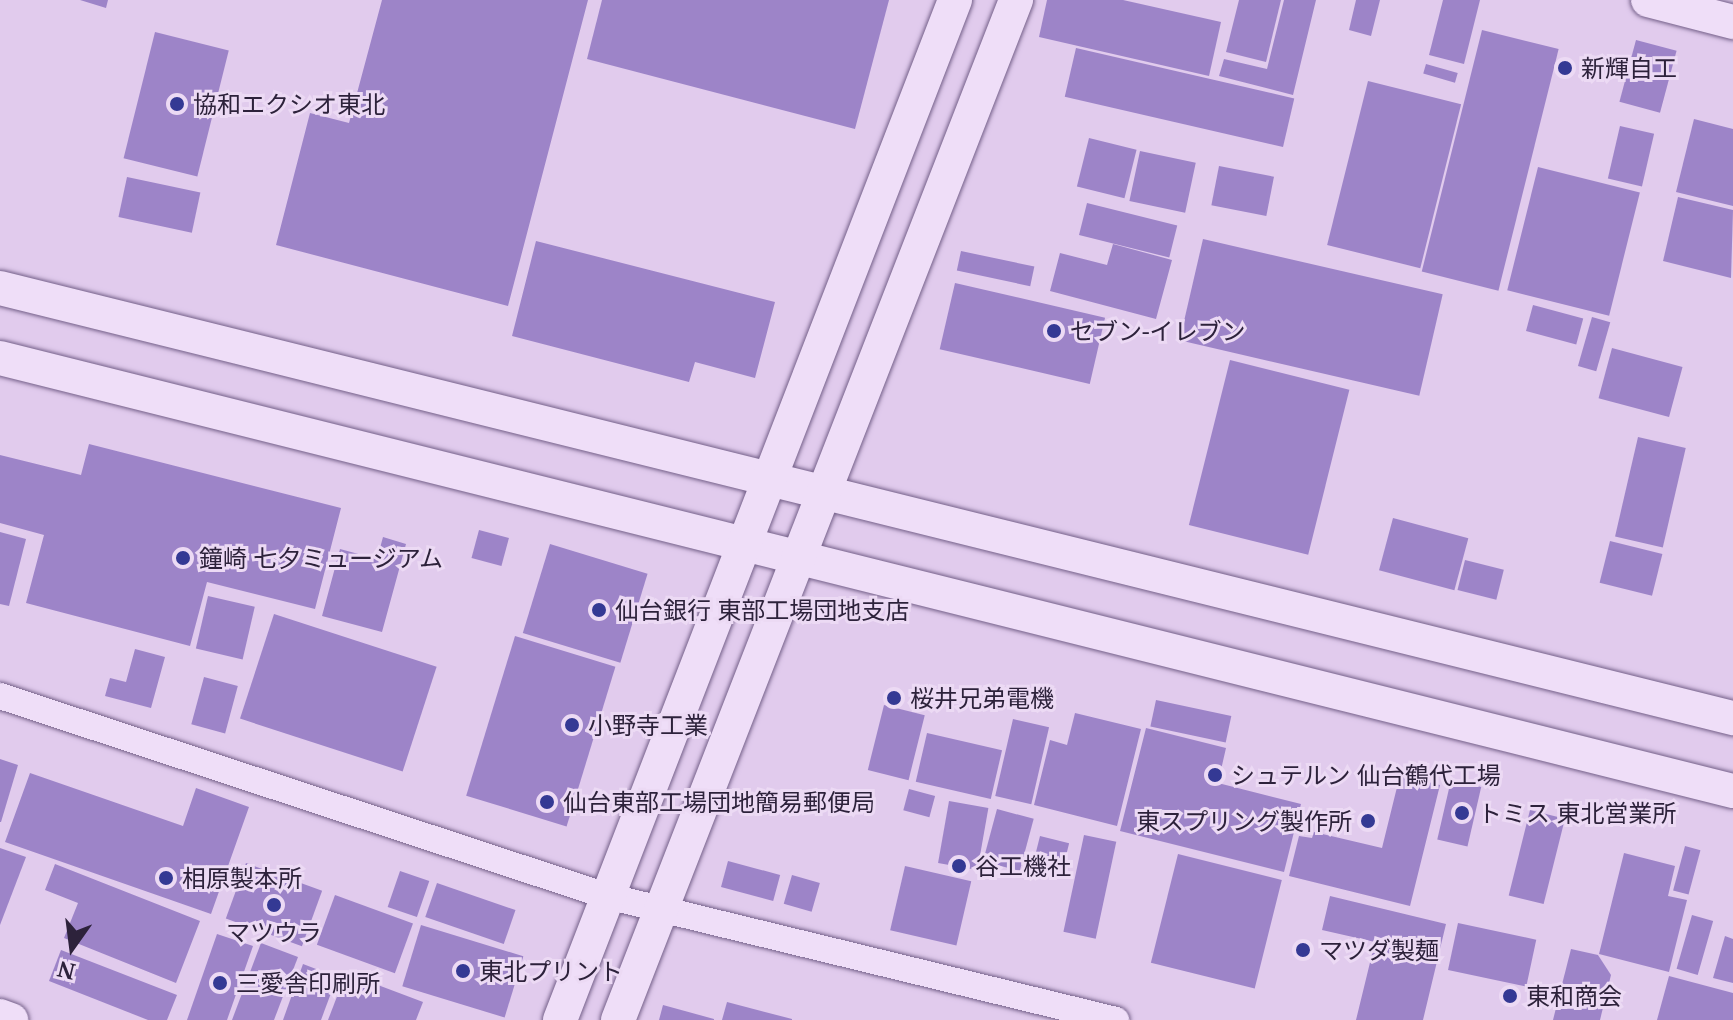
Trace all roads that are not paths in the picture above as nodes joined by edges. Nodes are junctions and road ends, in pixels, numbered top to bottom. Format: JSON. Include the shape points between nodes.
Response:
{"nodes":[{"id":1,"x":955,"y":0,"type":"edge"},
{"id":2,"x":1016,"y":0,"type":"edge"},
{"id":3,"x":1648,"y":0,"type":"edge"},
{"id":4,"x":1733,"y":22,"type":"edge"},
{"id":5,"x":0,"y":288,"type":"edge"},
{"id":6,"x":0,"y":358,"type":"edge"},
{"id":7,"x":769,"y":477,"type":"junction"},
{"id":8,"x":822,"y":490,"type":"junction"},
{"id":9,"x":745,"y":548,"type":"junction"},
{"id":10,"x":800,"y":562,"type":"junction"},
{"id":11,"x":0,"y":696,"type":"edge"},
{"id":12,"x":1733,"y":718,"type":"edge"},
{"id":13,"x":1733,"y":791,"type":"edge"},
{"id":14,"x":607,"y":896,"type":"junction"},
{"id":15,"x":661,"y":907,"type":"junction"},
{"id":16,"x":0,"y":1016,"type":"edge"},
{"id":17,"x":11,"y":1020,"type":"edge"},
{"id":18,"x":560,"y":1020,"type":"edge"},
{"id":19,"x":618,"y":1020,"type":"edge"},
{"id":20,"x":1116,"y":1020,"type":"edge"}],
"edges":[{"from":1,"to":7,"type":"street"},
{"from":2,"to":8,"type":"street"},
{"from":3,"to":4,"type":"street"},
{"from":5,"to":7,"type":"street"},
{"from":6,"to":9,"type":"street"},
{"from":7,"to":8,"type":"street"},
{"from":7,"to":9,"type":"street"},
{"from":8,"to":10,"type":"street"},
{"from":8,"to":12,"type":"street"},
{"from":9,"to":10,"type":"street"},
{"from":9,"to":14,"type":"street"},
{"from":10,"to":13,"type":"street"},
{"from":10,"to":15,"type":"street"},
{"from":11,"to":14,"type":"street"},
{"from":14,"to":15,"type":"street"},
{"from":14,"to":18,"type":"street"},
{"from":15,"to":19,"type":"street"},
{"from":15,"to":20,"type":"street"},
{"from":16,"to":17,"type":"street"}]}
